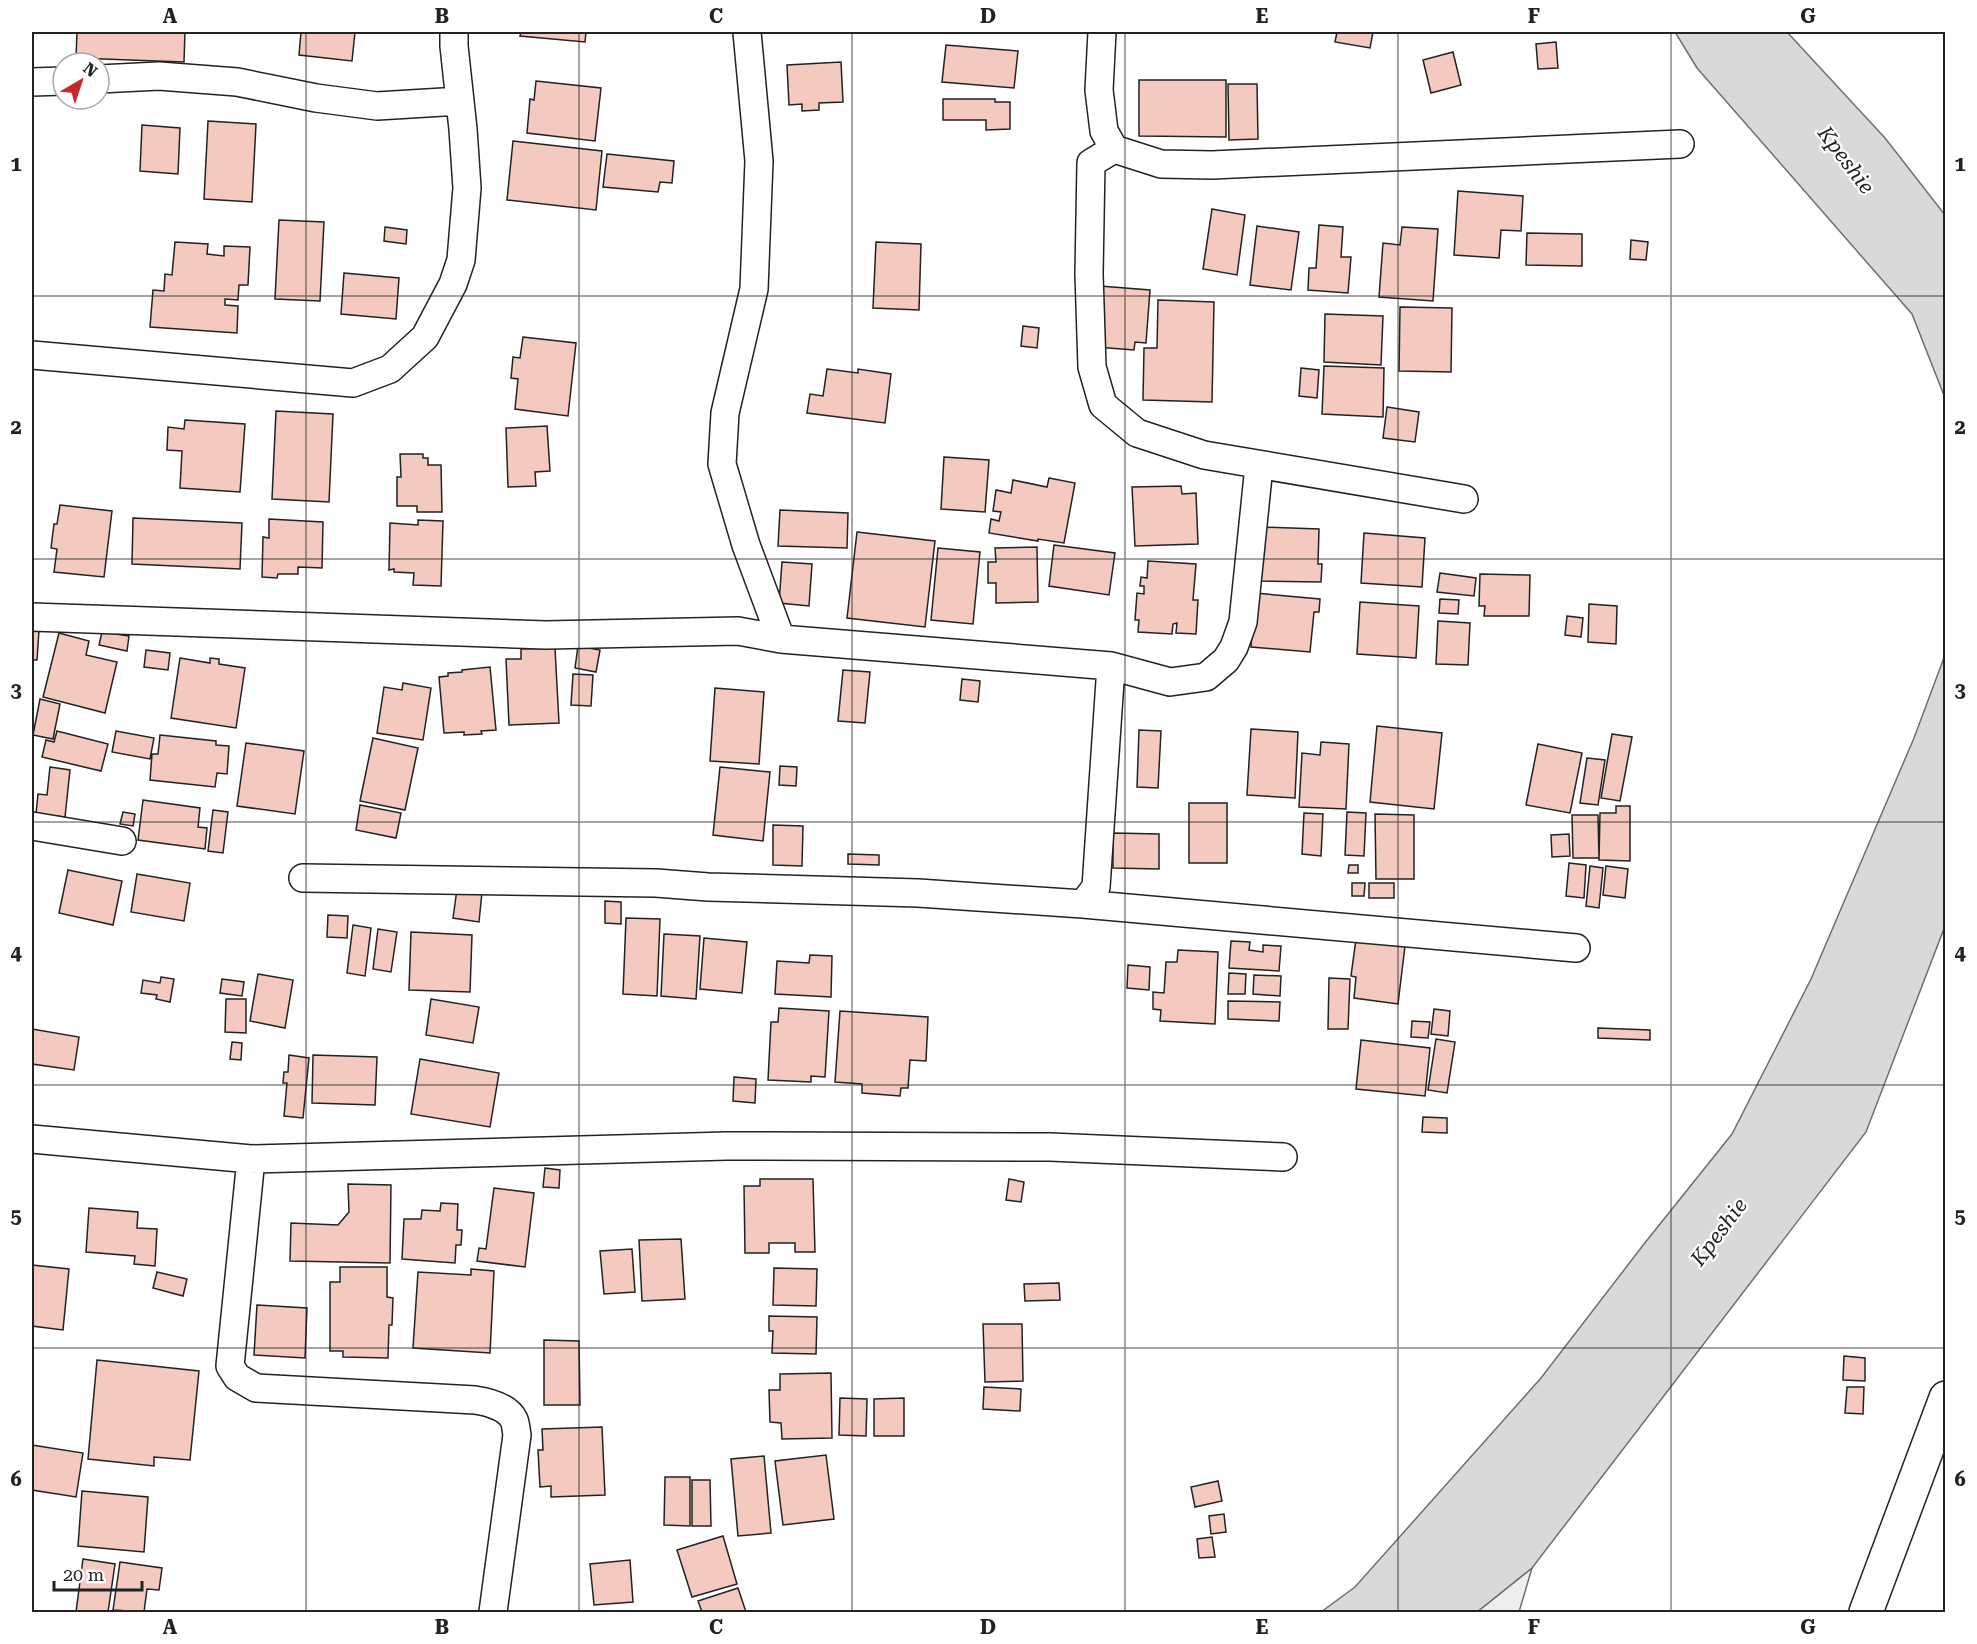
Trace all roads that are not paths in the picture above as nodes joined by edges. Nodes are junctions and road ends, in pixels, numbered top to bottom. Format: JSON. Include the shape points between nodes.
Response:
{"nodes":[{"id":1,"x":454,"y":32,"type":"edge"},
{"id":2,"x":747,"y":32,"type":"edge"},
{"id":3,"x":1102,"y":32,"type":"edge"},
{"id":4,"x":111,"y":78,"type":"edge"},
{"id":5,"x":51,"y":81,"type":"edge"},
{"id":6,"x":32,"y":82,"type":"edge"},
{"id":7,"x":460,"y":101,"type":"junction"},
{"id":8,"x":1680,"y":144,"type":"dead end"},
{"id":9,"x":1114,"y":149,"type":"junction"},
{"id":10,"x":32,"y":355,"type":"edge"},
{"id":11,"x":1259,"y":466,"type":"junction"},
{"id":12,"x":1464,"y":500,"type":"dead end"},
{"id":13,"x":32,"y":617,"type":"edge"},
{"id":14,"x":781,"y":639,"type":"junction"},
{"id":15,"x":1111,"y":666,"type":"junction"},
{"id":16,"x":32,"y":826,"type":"edge"},
{"id":17,"x":122,"y":841,"type":"dead end"},
{"id":18,"x":303,"y":878,"type":"dead end"},
{"id":19,"x":1083,"y":904,"type":"junction"},
{"id":20,"x":1576,"y":948,"type":"dead end"},
{"id":21,"x":32,"y":1139,"type":"edge"},
{"id":22,"x":1283,"y":1156,"type":"dead end"},
{"id":23,"x":251,"y":1159,"type":"junction"},
{"id":24,"x":1946,"y":1398,"type":"edge"},
{"id":25,"x":493,"y":1612,"type":"edge"},
{"id":26,"x":1866,"y":1612,"type":"edge"}],
"edges":[{"from":1,"to":7,"type":"street"},
{"from":2,"to":14,"type":"street","via":[[759,160],[754,289],[725,413],[722,464],[746,545]]},
{"from":3,"to":9,"type":"street","via":[[1099,90],[1104,131]]},
{"from":4,"to":7,"type":"street","via":[[159,76],[237,82],[377,106]]},
{"from":5,"to":6,"type":"street"},
{"from":7,"to":10,"type":"street","via":[[467,188],[461,260],[453,284],[425,336],[390,369],[352,383]]},
{"from":8,"to":9,"type":"street","via":[[1212,165],[1161,164]]},
{"from":9,"to":11,"type":"street","via":[[1091,163],[1092,367],[1103,405],[1137,433],[1204,455]]},
{"from":11,"to":12,"type":"street"},
{"from":11,"to":15,"type":"street","via":[[1243,622],[1226,660],[1206,677],[1170,682]]},
{"from":13,"to":14,"type":"street","via":[[546,635],[738,631]]},
{"from":14,"to":15,"type":"street"},
{"from":15,"to":19,"type":"street","via":[[1096,887]]},
{"from":16,"to":17,"type":"street"},
{"from":18,"to":19,"type":"street","via":[[656,883]]},
{"from":19,"to":20,"type":"street"},
{"from":21,"to":23,"type":"street"},
{"from":22,"to":23,"type":"street","via":[[1050,1147],[727,1146]]},
{"from":23,"to":25,"type":"street","via":[[230,1366],[237,1377],[256,1388],[476,1400],[491,1403],[514,1419],[517,1435]]},
{"from":24,"to":26,"type":"main road"}]}
